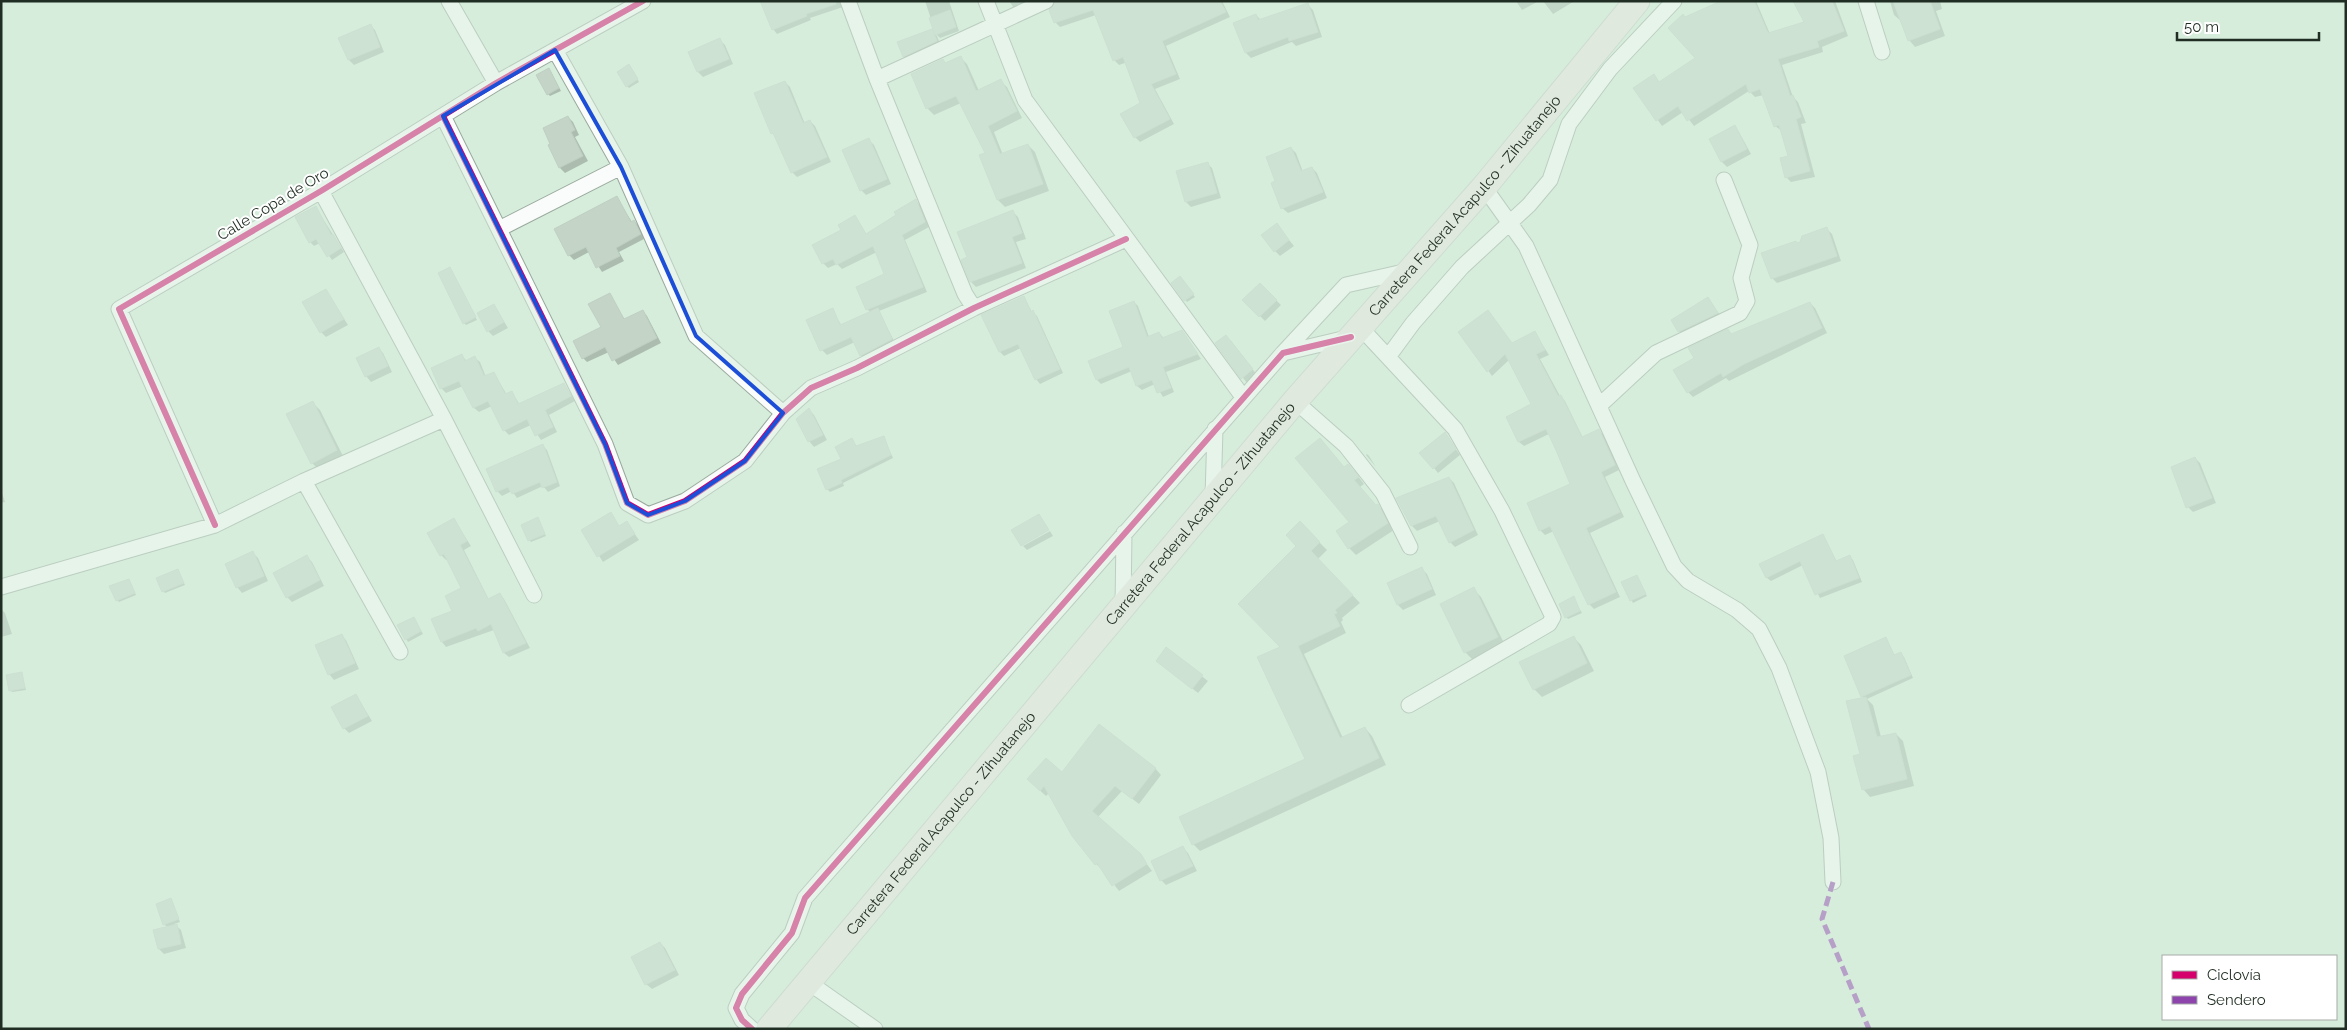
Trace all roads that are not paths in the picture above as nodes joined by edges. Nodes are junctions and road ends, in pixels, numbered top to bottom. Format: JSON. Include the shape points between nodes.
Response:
{"nodes":[{"id":1,"x":449,"y":1,"type":"edge"},
{"id":2,"x":848,"y":1,"type":"edge"},
{"id":3,"x":986,"y":1,"type":"edge"},
{"id":4,"x":1046,"y":1,"type":"edge"},
{"id":5,"x":1637,"y":1,"type":"edge"},
{"id":6,"x":1674,"y":1,"type":"edge"},
{"id":7,"x":1866,"y":1,"type":"edge"},
{"id":8,"x":642,"y":2,"type":"edge"},
{"id":9,"x":995,"y":24,"type":"junction"},
{"id":10,"x":555,"y":50,"type":"junction"},
{"id":11,"x":1882,"y":52,"type":"dead end"},
{"id":12,"x":877,"y":79,"type":"junction"},
{"id":13,"x":496,"y":83,"type":"junction"},
{"id":14,"x":443,"y":116,"type":"junction"},
{"id":15,"x":621,"y":167,"type":"junction"},
{"id":16,"x":1724,"y":180,"type":"dead end"},
{"id":17,"x":1484,"y":187,"type":"junction"},
{"id":18,"x":321,"y":191,"type":"junction"},
{"id":19,"x":1509,"y":224,"type":"junction"},
{"id":20,"x":499,"y":229,"type":"junction"},
{"id":21,"x":1126,"y":240,"type":"junction"},
{"id":22,"x":1412,"y":270,"type":"junction"},
{"id":23,"x":974,"y":308,"type":"junction"},
{"id":24,"x":1356,"y":332,"type":"junction"},
{"id":25,"x":1283,"y":353,"type":"junction"},
{"id":26,"x":1388,"y":357,"type":"junction"},
{"id":27,"x":1243,"y":397,"type":"junction"},
{"id":28,"x":1295,"y":401,"type":"junction"},
{"id":29,"x":1600,"y":405,"type":"junction"},
{"id":30,"x":783,"y":413,"type":"junction"},
{"id":31,"x":444,"y":419,"type":"junction"},
{"id":32,"x":1215,"y":429,"type":"junction"},
{"id":33,"x":304,"y":482,"type":"junction"},
{"id":34,"x":1213,"y":498,"type":"junction"},
{"id":35,"x":215,"y":525,"type":"junction"},
{"id":36,"x":1124,"y":533,"type":"junction"},
{"id":37,"x":1410,"y":547,"type":"dead end"},
{"id":38,"x":1,"y":587,"type":"edge"},
{"id":39,"x":534,"y":595,"type":"dead end"},
{"id":40,"x":1123,"y":606,"type":"junction"},
{"id":41,"x":400,"y":652,"type":"dead end"},
{"id":42,"x":1409,"y":705,"type":"dead end"},
{"id":43,"x":1833,"y":882,"type":"dead end"},
{"id":44,"x":808,"y":982,"type":"junction"},
{"id":45,"x":752,"y":1029,"type":"edge"},
{"id":46,"x":769,"y":1029,"type":"edge"},
{"id":47,"x":875,"y":1029,"type":"edge"}],
"edges":[{"from":1,"to":13,"type":"street"},
{"from":2,"to":12,"type":"street"},
{"from":3,"to":9,"type":"street"},
{"from":4,"to":9,"type":"street"},
{"from":5,"to":17,"type":"main road","name":"Carretera Federal Acapulco - Zihuatanejo"},
{"from":6,"to":19,"type":"street","via":[[1610,69],[1569,124],[1550,180]]},
{"from":7,"to":11,"type":"street"},
{"from":8,"to":10,"type":"street","name":"Calle Copa de Oro"},
{"from":9,"to":12,"type":"street"},
{"from":9,"to":21,"type":"street","via":[[1025,100]]},
{"from":10,"to":13,"type":"street","name":"Calle Copa de Oro"},
{"from":10,"to":15,"type":"street"},
{"from":12,"to":23,"type":"street","via":[[965,294]]},
{"from":13,"to":14,"type":"street","name":"Calle Copa de Oro"},
{"from":14,"to":18,"type":"street","name":"Calle Copa de Oro"},
{"from":14,"to":20,"type":"street"},
{"from":15,"to":20,"type":"street"},
{"from":15,"to":30,"type":"street","via":[[696,336]]},
{"from":16,"to":29,"type":"street","via":[[1750,245],[1741,278],[1747,301],[1740,313],[1656,353]]},
{"from":17,"to":19,"type":"street"},
{"from":17,"to":22,"type":"main road","name":"Carretera Federal Acapulco - Zihuatanejo"},
{"from":18,"to":31,"type":"street"},
{"from":18,"to":35,"type":"street","name":"Calle Copa de Oro","via":[[119,309]]},
{"from":19,"to":26,"type":"street","via":[[1462,266]]},
{"from":19,"to":29,"type":"street","via":[[1526,246]]},
{"from":20,"to":30,"type":"street","via":[[606,444],[627,503],[648,515],[685,501],[746,460]]},
{"from":21,"to":23,"type":"street"},
{"from":21,"to":27,"type":"street"},
{"from":22,"to":24,"type":"main road","name":"Carretera Federal Acapulco - Zihuatanejo"},
{"from":22,"to":25,"type":"street","via":[[1346,285]]},
{"from":23,"to":30,"type":"street","via":[[811,388]]},
{"from":24,"to":25,"type":"street"},
{"from":24,"to":26,"type":"street"},
{"from":24,"to":28,"type":"main road","name":"Carretera Federal Acapulco - Zihuatanejo"},
{"from":25,"to":27,"type":"street"},
{"from":26,"to":42,"type":"street","via":[[1455,429],[1502,511],[1553,618],[1549,624]]},
{"from":27,"to":32,"type":"street"},
{"from":28,"to":34,"type":"main road","name":"Carretera Federal Acapulco - Zihuatanejo"},
{"from":28,"to":37,"type":"street","via":[[1351,452],[1383,493]]},
{"from":29,"to":43,"type":"street","via":[[1632,481],[1674,566],[1688,582],[1737,610],[1759,629],[1779,668],[1818,772],[1831,838]]},
{"from":31,"to":33,"type":"street"},
{"from":31,"to":39,"type":"street"},
{"from":32,"to":34,"type":"street"},
{"from":32,"to":36,"type":"street"},
{"from":33,"to":35,"type":"street"},
{"from":33,"to":41,"type":"street"},
{"from":34,"to":40,"type":"main road","name":"Carretera Federal Acapulco - Zihuatanejo"},
{"from":35,"to":38,"type":"street"},
{"from":36,"to":40,"type":"street"},
{"from":36,"to":45,"type":"street","via":[[805,898],[792,933],[742,994],[736,1008]]},
{"from":40,"to":44,"type":"main road","name":"Carretera Federal Acapulco - Zihuatanejo"},
{"from":44,"to":46,"type":"main road","name":"Carretera Federal Acapulco - Zihuatanejo"},
{"from":44,"to":47,"type":"street"}]}
